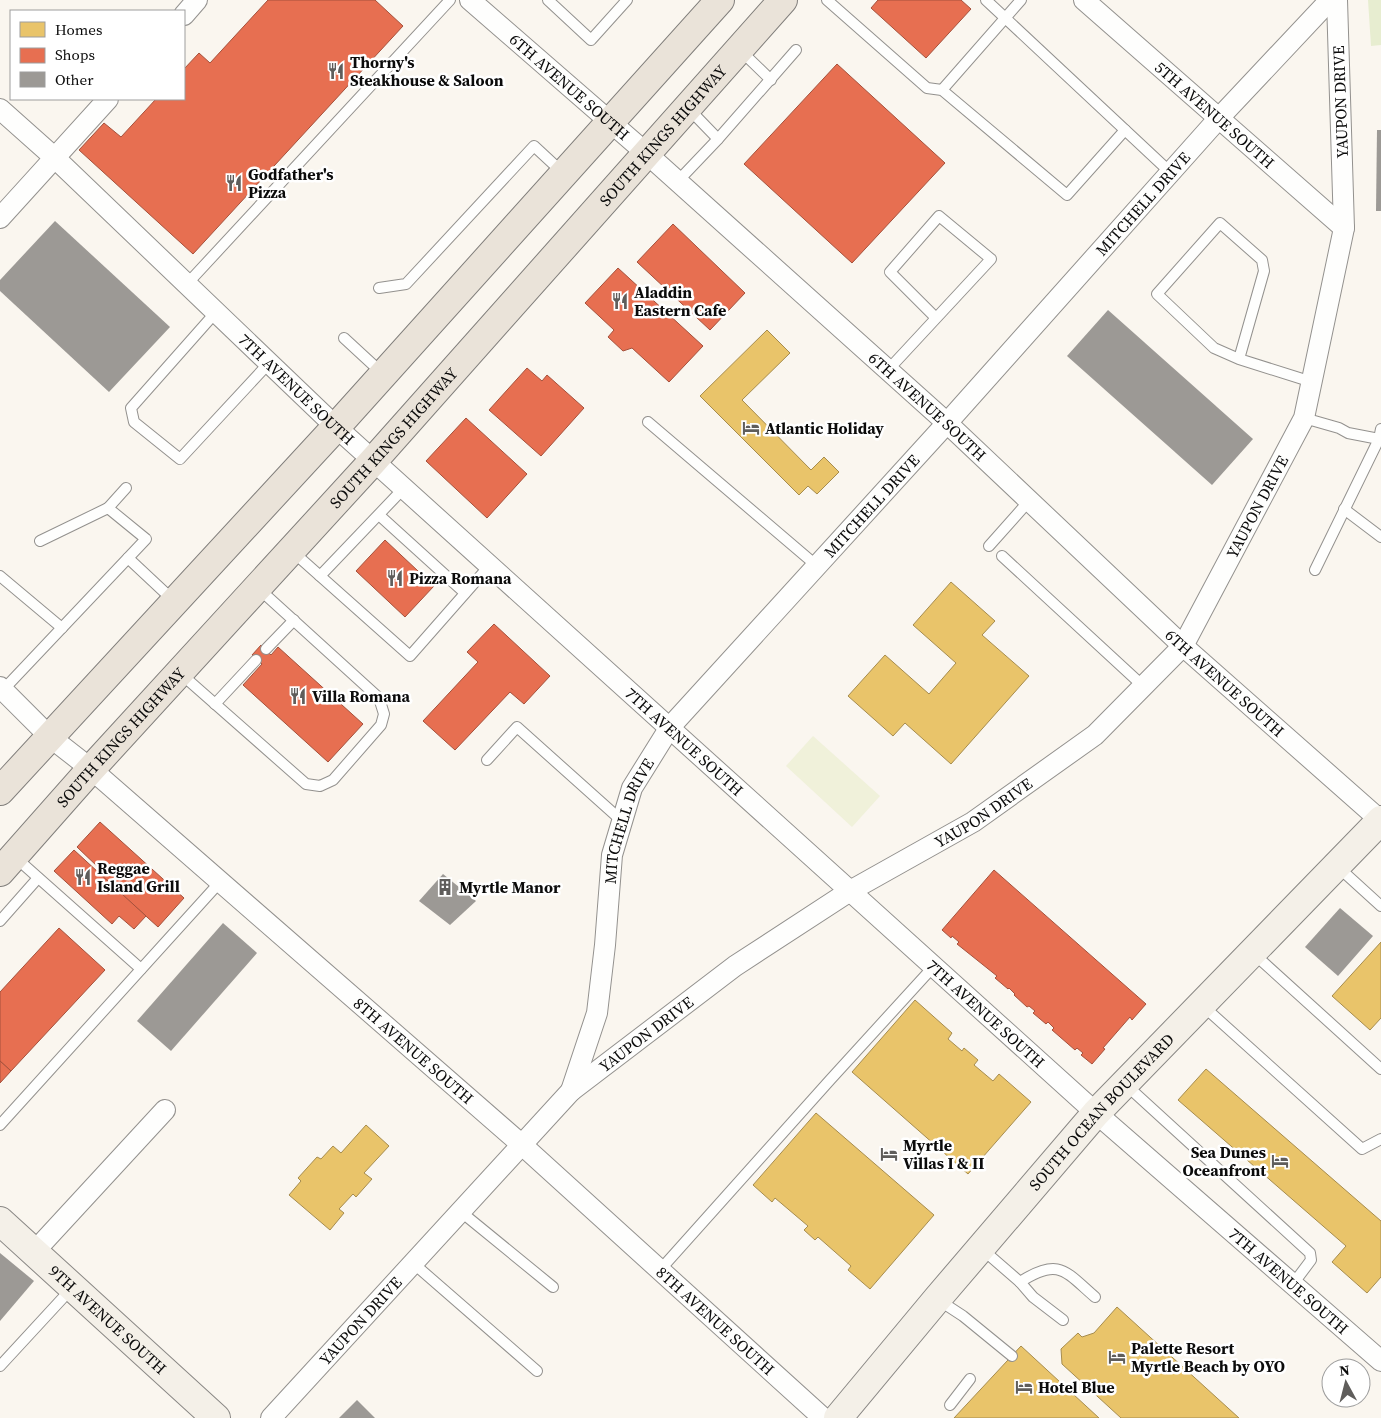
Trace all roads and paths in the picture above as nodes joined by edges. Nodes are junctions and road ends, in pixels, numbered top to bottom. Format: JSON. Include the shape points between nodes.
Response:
{"nodes":[{"id":1,"x":197,"y":0,"type":"edge"},
{"id":2,"x":450,"y":0,"type":"edge"},
{"id":3,"x":470,"y":0,"type":"edge"},
{"id":4,"x":548,"y":0,"type":"edge"},
{"id":5,"x":627,"y":0,"type":"edge"},
{"id":6,"x":720,"y":0,"type":"edge"},
{"id":7,"x":783,"y":0,"type":"edge"},
{"id":8,"x":827,"y":0,"type":"edge"},
{"id":9,"x":986,"y":0,"type":"edge"},
{"id":10,"x":1021,"y":0,"type":"edge"},
{"id":11,"x":1084,"y":0,"type":"edge"},
{"id":12,"x":1330,"y":0,"type":"edge"},
{"id":13,"x":1337,"y":0,"type":"edge"},
{"id":14,"x":185,"y":13,"type":"edge"},
{"id":15,"x":1006,"y":17,"type":"junction"},
{"id":16,"x":740,"y":49,"type":"junction"},
{"id":17,"x":796,"y":50,"type":"dead end"},
{"id":18,"x":771,"y":80,"type":"junction"},
{"id":19,"x":942,"y":90,"type":"junction"},
{"id":20,"x":107,"y":100,"type":"edge"},
{"id":21,"x":688,"y":107,"type":"junction"},
{"id":22,"x":0,"y":109,"type":"edge"},
{"id":23,"x":1219,"y":118,"type":"junction"},
{"id":24,"x":611,"y":123,"type":"junction"},
{"id":25,"x":1125,"y":130,"type":"junction"},
{"id":26,"x":718,"y":139,"type":"junction"},
{"id":27,"x":646,"y":153,"type":"junction"},
{"id":28,"x":54,"y":158,"type":"junction"},
{"id":29,"x":1171,"y":172,"type":"junction"},
{"id":30,"x":564,"y":174,"type":"junction"},
{"id":31,"x":678,"y":182,"type":"junction"},
{"id":32,"x":0,"y":218,"type":"edge"},
{"id":33,"x":1344,"y":228,"type":"junction"},
{"id":34,"x":187,"y":284,"type":"junction"},
{"id":35,"x":379,"y":288,"type":"dead end"},
{"id":36,"x":216,"y":312,"type":"junction"},
{"id":37,"x":936,"y":318,"type":"junction"},
{"id":38,"x":344,"y":338,"type":"dead end"},
{"id":39,"x":1239,"y":359,"type":"junction"},
{"id":40,"x":269,"y":363,"type":"junction"},
{"id":41,"x":888,"y":370,"type":"junction"},
{"id":42,"x":383,"y":375,"type":"junction"},
{"id":43,"x":1312,"y":382,"type":"junction"},
{"id":44,"x":1304,"y":418,"type":"junction"},
{"id":45,"x":648,"y":422,"type":"dead end"},
{"id":46,"x":947,"y":423,"type":"junction"},
{"id":47,"x":336,"y":427,"type":"junction"},
{"id":48,"x":1380,"y":434,"type":"edge"},
{"id":49,"x":374,"y":460,"type":"junction"},
{"id":50,"x":126,"y":488,"type":"dead end"},
{"id":51,"x":404,"y":488,"type":"junction"},
{"id":52,"x":1029,"y":501,"type":"junction"},
{"id":53,"x":108,"y":508,"type":"junction"},
{"id":54,"x":1344,"y":509,"type":"junction"},
{"id":55,"x":378,"y":515,"type":"junction"},
{"id":56,"x":1381,"y":537,"type":"edge"},
{"id":57,"x":40,"y":541,"type":"dead end"},
{"id":58,"x":989,"y":546,"type":"dead end"},
{"id":59,"x":291,"y":551,"type":"junction"},
{"id":60,"x":1002,"y":556,"type":"dead end"},
{"id":61,"x":128,"y":558,"type":"junction"},
{"id":62,"x":490,"y":565,"type":"junction"},
{"id":63,"x":817,"y":566,"type":"junction"},
{"id":64,"x":1315,"y":570,"type":"dead end"},
{"id":65,"x":0,"y":576,"type":"edge"},
{"id":66,"x":320,"y":576,"type":"junction"},
{"id":67,"x":258,"y":587,"type":"junction"},
{"id":68,"x":465,"y":592,"type":"junction"},
{"id":69,"x":175,"y":602,"type":"junction"},
{"id":70,"x":294,"y":620,"type":"junction"},
{"id":71,"x":62,"y":628,"type":"junction"},
{"id":72,"x":1184,"y":646,"type":"junction"},
{"id":73,"x":266,"y":650,"type":"dead end"},
{"id":74,"x":256,"y":660,"type":"dead end"},
{"id":75,"x":180,"y":673,"type":"junction"},
{"id":76,"x":1144,"y":686,"type":"junction"},
{"id":77,"x":1,"y":689,"type":"edge"},
{"id":78,"x":215,"y":704,"type":"junction"},
{"id":79,"x":670,"y":727,"type":"junction"},
{"id":80,"x":50,"y":736,"type":"junction"},
{"id":81,"x":487,"y":760,"type":"dead end"},
{"id":82,"x":91,"y":770,"type":"junction"},
{"id":83,"x":0,"y":791,"type":"edge"},
{"id":84,"x":1381,"y":820,"type":"edge"},
{"id":85,"x":622,"y":821,"type":"junction"},
{"id":86,"x":7,"y":864,"type":"edge"},
{"id":87,"x":1337,"y":865,"type":"junction"},
{"id":88,"x":38,"y":878,"type":"junction"},
{"id":89,"x":220,"y":882,"type":"junction"},
{"id":90,"x":850,"y":891,"type":"junction"},
{"id":91,"x":1381,"y":906,"type":"edge"},
{"id":92,"x":0,"y":920,"type":"edge"},
{"id":93,"x":1252,"y":953,"type":"junction"},
{"id":94,"x":934,"y":966,"type":"junction"},
{"id":95,"x":141,"y":969,"type":"junction"},
{"id":96,"x":1201,"y":1004,"type":"junction"},
{"id":97,"x":1381,"y":1069,"type":"edge"},
{"id":98,"x":1124,"y":1084,"type":"junction"},
{"id":99,"x":571,"y":1091,"type":"junction"},
{"id":100,"x":165,"y":1110,"type":"dead end"},
{"id":101,"x":1096,"y":1112,"type":"junction"},
{"id":102,"x":0,"y":1125,"type":"edge"},
{"id":103,"x":1381,"y":1139,"type":"edge"},
{"id":104,"x":521,"y":1144,"type":"junction"},
{"id":105,"x":460,"y":1211,"type":"junction"},
{"id":106,"x":0,"y":1221,"type":"edge"},
{"id":107,"x":981,"y":1249,"type":"junction"},
{"id":108,"x":34,"y":1252,"type":"junction"},
{"id":109,"x":413,"y":1263,"type":"junction"},
{"id":110,"x":660,"y":1270,"type":"junction"},
{"id":111,"x":1020,"y":1282,"type":"junction"},
{"id":112,"x":1292,"y":1284,"type":"junction"},
{"id":113,"x":72,"y":1287,"type":"junction"},
{"id":114,"x":553,"y":1287,"type":"dead end"},
{"id":115,"x":1095,"y":1297,"type":"dead end"},
{"id":116,"x":937,"y":1298,"type":"junction"},
{"id":117,"x":1063,"y":1320,"type":"dead end"},
{"id":118,"x":1012,"y":1356,"type":"dead end"},
{"id":119,"x":1381,"y":1361,"type":"edge"},
{"id":120,"x":0,"y":1366,"type":"edge"},
{"id":121,"x":538,"y":1371,"type":"dead end"},
{"id":122,"x":970,"y":1379,"type":"dead end"},
{"id":123,"x":950,"y":1404,"type":"dead end"},
{"id":124,"x":216,"y":1418,"type":"edge"},
{"id":125,"x":271,"y":1418,"type":"edge"},
{"id":126,"x":823,"y":1418,"type":"edge"},
{"id":127,"x":838,"y":1418,"type":"edge"}],
"edges":[{"from":1,"to":14,"type":"street"},
{"from":2,"to":34,"type":"lane"},
{"from":3,"to":24,"type":"street","name":"6TH AVENUE SOUTH"},
{"from":4,"to":5,"type":"lane","via":[[591,40]]},
{"from":6,"to":24,"type":"main road"},
{"from":7,"to":16,"type":"main road","name":"SOUTH KINGS HIGHWAY"},
{"from":8,"to":19,"type":"lane","via":[[927,88]]},
{"from":9,"to":15,"type":"lane"},
{"from":10,"to":15,"type":"lane"},
{"from":11,"to":23,"type":"street","name":"5TH AVENUE SOUTH"},
{"from":12,"to":23,"type":"street","name":"MITCHELL DRIVE"},
{"from":13,"to":33,"type":"street","name":"YAUPON DRIVE"},
{"from":15,"to":19,"type":"lane"},
{"from":15,"to":25,"type":"lane"},
{"from":16,"to":18,"type":"lane"},
{"from":16,"to":21,"type":"main road","name":"SOUTH KINGS HIGHWAY"},
{"from":17,"to":18,"type":"lane"},
{"from":18,"to":26,"type":"lane"},
{"from":19,"to":25,"type":"lane","via":[[1067,195]]},
{"from":20,"to":28,"type":"street"},
{"from":21,"to":26,"type":"lane"},
{"from":21,"to":27,"type":"main road","name":"SOUTH KINGS HIGHWAY"},
{"from":22,"to":28,"type":"street","name":"7TH AVENUE SOUTH"},
{"from":23,"to":29,"type":"street","name":"MITCHELL DRIVE"},
{"from":23,"to":33,"type":"street","name":"5TH AVENUE SOUTH"},
{"from":24,"to":27,"type":"street","name":"6TH AVENUE SOUTH"},
{"from":24,"to":30,"type":"main road"},
{"from":25,"to":29,"type":"lane"},
{"from":26,"to":31,"type":"lane"},
{"from":27,"to":31,"type":"street","name":"6TH AVENUE SOUTH"},
{"from":27,"to":49,"type":"main road","name":"SOUTH KINGS HIGHWAY"},
{"from":28,"to":32,"type":"street"},
{"from":28,"to":34,"type":"street","name":"7TH AVENUE SOUTH"},
{"from":29,"to":46,"type":"street","name":"MITCHELL DRIVE"},
{"from":30,"to":35,"type":"lane","via":[[534,146],[406,284]]},
{"from":30,"to":42,"type":"main road"},
{"from":31,"to":41,"type":"street","name":"6TH AVENUE SOUTH"},
{"from":33,"to":43,"type":"street","name":"YAUPON DRIVE"},
{"from":34,"to":36,"type":"street","name":"7TH AVENUE SOUTH"},
{"from":36,"to":40,"type":"street","name":"7TH AVENUE SOUTH"},
{"from":36,"to":40,"type":"lane","via":[[131,408],[134,422],[180,459]]},
{"from":37,"to":37,"type":"lane","via":[[991,259],[939,216],[890,272]]},
{"from":37,"to":41,"type":"lane"},
{"from":38,"to":42,"type":"lane"},
{"from":39,"to":39,"type":"lane","via":[[1264,271],[1262,260],[1220,223],[1157,294],[1214,348]]},
{"from":39,"to":43,"type":"lane"},
{"from":40,"to":47,"type":"street","name":"7TH AVENUE SOUTH"},
{"from":41,"to":46,"type":"street","name":"6TH AVENUE SOUTH"},
{"from":42,"to":47,"type":"main road"},
{"from":43,"to":44,"type":"street","name":"YAUPON DRIVE"},
{"from":44,"to":48,"type":"lane","via":[[1348,433]]},
{"from":44,"to":72,"type":"street","name":"YAUPON DRIVE"},
{"from":45,"to":63,"type":"lane"},
{"from":46,"to":52,"type":"street","name":"6TH AVENUE SOUTH"},
{"from":46,"to":63,"type":"street","name":"MITCHELL DRIVE"},
{"from":47,"to":49,"type":"street","name":"7TH AVENUE SOUTH"},
{"from":47,"to":69,"type":"main road"},
{"from":48,"to":54,"type":"lane"},
{"from":49,"to":51,"type":"street","name":"7TH AVENUE SOUTH"},
{"from":49,"to":59,"type":"main road","name":"SOUTH KINGS HIGHWAY"},
{"from":50,"to":53,"type":"lane"},
{"from":51,"to":55,"type":"lane"},
{"from":51,"to":62,"type":"street","name":"7TH AVENUE SOUTH"},
{"from":52,"to":58,"type":"lane"},
{"from":52,"to":72,"type":"street","name":"6TH AVENUE SOUTH"},
{"from":53,"to":57,"type":"lane"},
{"from":53,"to":61,"type":"lane","via":[[146,539]]},
{"from":54,"to":56,"type":"lane"},
{"from":54,"to":64,"type":"lane"},
{"from":55,"to":66,"type":"lane"},
{"from":55,"to":68,"type":"lane"},
{"from":59,"to":66,"type":"lane"},
{"from":59,"to":67,"type":"main road","name":"SOUTH KINGS HIGHWAY"},
{"from":60,"to":76,"type":"lane"},
{"from":61,"to":69,"type":"lane"},
{"from":61,"to":71,"type":"lane"},
{"from":62,"to":68,"type":"lane"},
{"from":62,"to":79,"type":"street","name":"7TH AVENUE SOUTH"},
{"from":63,"to":79,"type":"street","name":"MITCHELL DRIVE"},
{"from":65,"to":71,"type":"lane"},
{"from":66,"to":68,"type":"lane","via":[[410,656]]},
{"from":67,"to":70,"type":"lane"},
{"from":67,"to":75,"type":"main road","name":"SOUTH KINGS HIGHWAY"},
{"from":69,"to":80,"type":"main road"},
{"from":70,"to":73,"type":"lane"},
{"from":70,"to":78,"type":"lane","via":[[379,698],[384,714],[381,725],[332,780],[320,786],[306,784]]},
{"from":71,"to":77,"type":"lane"},
{"from":72,"to":76,"type":"street","name":"YAUPON DRIVE"},
{"from":72,"to":84,"type":"street","name":"6TH AVENUE SOUTH"},
{"from":74,"to":78,"type":"lane"},
{"from":75,"to":78,"type":"lane"},
{"from":75,"to":82,"type":"main road","name":"SOUTH KINGS HIGHWAY"},
{"from":76,"to":90,"type":"street","name":"YAUPON DRIVE","via":[[1095,734],[973,822]]},
{"from":77,"to":80,"type":"street","name":"8TH AVENUE SOUTH"},
{"from":79,"to":85,"type":"street","name":"MITCHELL DRIVE","via":[[632,788]]},
{"from":79,"to":90,"type":"street","name":"7TH AVENUE SOUTH"},
{"from":80,"to":82,"type":"street","name":"8TH AVENUE SOUTH"},
{"from":80,"to":83,"type":"main road"},
{"from":81,"to":85,"type":"lane","via":[[517,727]]},
{"from":82,"to":86,"type":"main road","name":"SOUTH KINGS HIGHWAY"},
{"from":82,"to":89,"type":"street","name":"8TH AVENUE SOUTH"},
{"from":84,"to":87,"type":"main road","name":"SOUTH OCEAN BOULEVARD"},
{"from":85,"to":99,"type":"street","name":"MITCHELL DRIVE","via":[[612,855],[597,1013]]},
{"from":86,"to":88,"type":"lane"},
{"from":87,"to":91,"type":"lane"},
{"from":87,"to":93,"type":"main road","name":"SOUTH OCEAN BOULEVARD"},
{"from":88,"to":92,"type":"lane"},
{"from":88,"to":95,"type":"lane"},
{"from":89,"to":95,"type":"lane"},
{"from":89,"to":104,"type":"street","name":"8TH AVENUE SOUTH"},
{"from":90,"to":94,"type":"street","name":"7TH AVENUE SOUTH"},
{"from":90,"to":99,"type":"street","name":"YAUPON DRIVE","via":[[735,966]]},
{"from":93,"to":96,"type":"main road","name":"SOUTH OCEAN BOULEVARD"},
{"from":93,"to":97,"type":"lane"},
{"from":94,"to":101,"type":"street","name":"7TH AVENUE SOUTH"},
{"from":94,"to":110,"type":"lane"},
{"from":95,"to":102,"type":"lane"},
{"from":96,"to":98,"type":"main road","name":"SOUTH OCEAN BOULEVARD"},
{"from":96,"to":103,"type":"lane","via":[[1362,1149]]},
{"from":98,"to":101,"type":"main road","name":"SOUTH OCEAN BOULEVARD"},
{"from":98,"to":112,"type":"lane","via":[[1310,1253],[1311,1260]]},
{"from":99,"to":104,"type":"street","name":"YAUPON DRIVE"},
{"from":100,"to":108,"type":"street"},
{"from":101,"to":107,"type":"main road","name":"SOUTH OCEAN BOULEVARD"},
{"from":101,"to":112,"type":"street","name":"7TH AVENUE SOUTH"},
{"from":104,"to":105,"type":"street","name":"YAUPON DRIVE"},
{"from":104,"to":110,"type":"street","name":"8TH AVENUE SOUTH"},
{"from":105,"to":109,"type":"street","name":"YAUPON DRIVE"},
{"from":105,"to":114,"type":"lane"},
{"from":106,"to":108,"type":"main road","name":"9TH AVENUE SOUTH"},
{"from":107,"to":111,"type":"lane"},
{"from":107,"to":116,"type":"main road","name":"SOUTH OCEAN BOULEVARD"},
{"from":108,"to":113,"type":"main road","name":"9TH AVENUE SOUTH"},
{"from":109,"to":121,"type":"lane"},
{"from":109,"to":125,"type":"street","name":"YAUPON DRIVE"},
{"from":110,"to":126,"type":"street","name":"8TH AVENUE SOUTH"},
{"from":111,"to":115,"type":"lane","via":[[1036,1272],[1063,1269]]},
{"from":111,"to":117,"type":"lane","via":[[1032,1297]]},
{"from":112,"to":119,"type":"street","name":"7TH AVENUE SOUTH"},
{"from":113,"to":120,"type":"lane"},
{"from":113,"to":124,"type":"main road","name":"9TH AVENUE SOUTH"},
{"from":116,"to":118,"type":"lane"},
{"from":116,"to":127,"type":"main road","name":"SOUTH OCEAN BOULEVARD"},
{"from":122,"to":123,"type":"lane"}]}
